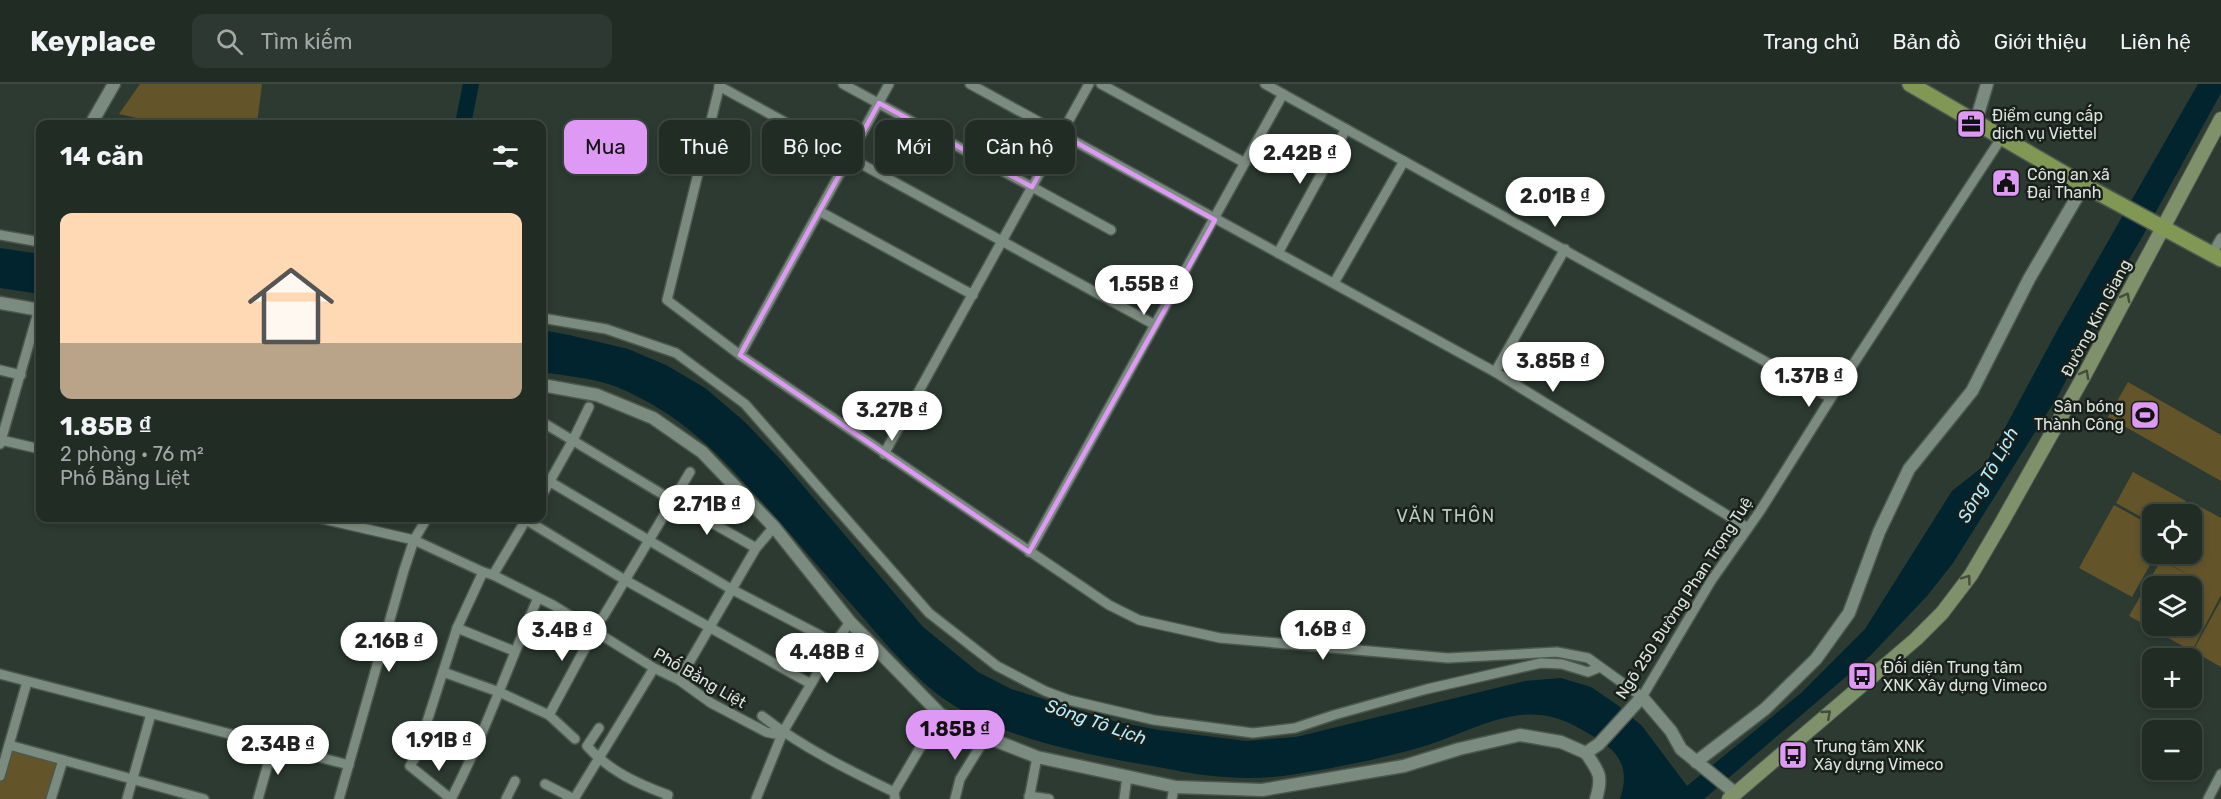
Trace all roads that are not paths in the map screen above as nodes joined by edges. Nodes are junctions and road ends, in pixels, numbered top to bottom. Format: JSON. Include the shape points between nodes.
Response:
{"nodes":[{"id":1,"x":114,"y":84,"type":"edge"},
{"id":2,"x":843,"y":84,"type":"edge"},
{"id":3,"x":889,"y":84,"type":"edge"},
{"id":4,"x":970,"y":84,"type":"edge"},
{"id":5,"x":1089,"y":84,"type":"edge"},
{"id":6,"x":1101,"y":84,"type":"edge"},
{"id":7,"x":1265,"y":84,"type":"edge"},
{"id":8,"x":1910,"y":84,"type":"edge"},
{"id":9,"x":1988,"y":84,"type":"edge"},
{"id":10,"x":720,"y":85,"type":"edge"},
{"id":11,"x":1283,"y":94,"type":"junction"},
{"id":12,"x":879,"y":103,"type":"junction"},
{"id":13,"x":2221,"y":119,"type":"edge"},
{"id":14,"x":93,"y":120,"type":"edge"},
{"id":15,"x":784,"y":120,"type":"edge"},
{"id":16,"x":1036,"y":120,"type":"edge"},
{"id":17,"x":1069,"y":120,"type":"edge"},
{"id":18,"x":1976,"y":121,"type":"junction"},
{"id":19,"x":1346,"y":129,"type":"junction"},
{"id":20,"x":863,"y":131,"type":"edge"},
{"id":21,"x":2002,"y":137,"type":"junction"},
{"id":22,"x":1075,"y":142,"type":"edge"},
{"id":23,"x":1404,"y":161,"type":"junction"},
{"id":24,"x":1245,"y":163,"type":"junction"},
{"id":25,"x":863,"y":164,"type":"edge"},
{"id":26,"x":839,"y":174,"type":"edge"},
{"id":27,"x":1039,"y":174,"type":"edge"},
{"id":28,"x":2084,"y":184,"type":"junction"},
{"id":29,"x":1032,"y":187,"type":"junction"},
{"id":30,"x":819,"y":211,"type":"junction"},
{"id":31,"x":1215,"y":220,"type":"junction"},
{"id":32,"x":2159,"y":225,"type":"junction"},
{"id":33,"x":1111,"y":230,"type":"dead end"},
{"id":34,"x":0,"y":235,"type":"edge"},
{"id":35,"x":2221,"y":238,"type":"edge"},
{"id":36,"x":36,"y":241,"type":"edge"},
{"id":37,"x":1002,"y":241,"type":"junction"},
{"id":38,"x":1564,"y":249,"type":"junction"},
{"id":39,"x":1278,"y":253,"type":"junction"},
{"id":40,"x":2216,"y":257,"type":"edge"},
{"id":41,"x":1337,"y":285,"type":"junction"},
{"id":42,"x":973,"y":295,"type":"junction"},
{"id":43,"x":0,"y":303,"type":"edge"},
{"id":44,"x":36,"y":308,"type":"edge"},
{"id":45,"x":546,"y":319,"type":"edge"},
{"id":46,"x":36,"y":323,"type":"edge"},
{"id":47,"x":1155,"y":325,"type":"junction"},
{"id":48,"x":740,"y":355,"type":"junction"},
{"id":49,"x":0,"y":370,"type":"edge"},
{"id":50,"x":1496,"y":372,"type":"junction"},
{"id":51,"x":21,"y":375,"type":"junction"},
{"id":52,"x":546,"y":386,"type":"edge"},
{"id":53,"x":1831,"y":398,"type":"junction"},
{"id":54,"x":589,"y":407,"type":"dead end"},
{"id":55,"x":546,"y":424,"type":"edge"},
{"id":56,"x":573,"y":440,"type":"junction"},
{"id":57,"x":1,"y":442,"type":"edge"},
{"id":58,"x":36,"y":448,"type":"edge"},
{"id":59,"x":885,"y":453,"type":"junction"},
{"id":60,"x":690,"y":472,"type":"dead end"},
{"id":61,"x":546,"y":479,"type":"edge"},
{"id":62,"x":546,"y":481,"type":"edge"},
{"id":63,"x":672,"y":500,"type":"junction"},
{"id":64,"x":336,"y":522,"type":"edge"},
{"id":65,"x":425,"y":522,"type":"edge"},
{"id":66,"x":523,"y":522,"type":"edge"},
{"id":67,"x":532,"y":522,"type":"edge"},
{"id":68,"x":774,"y":527,"type":"junction"},
{"id":69,"x":1748,"y":528,"type":"junction"},
{"id":70,"x":414,"y":540,"type":"junction"},
{"id":71,"x":648,"y":540,"type":"junction"},
{"id":72,"x":756,"y":548,"type":"junction"},
{"id":73,"x":1029,"y":552,"type":"junction"},
{"id":74,"x":483,"y":572,"type":"junction"},
{"id":75,"x":493,"y":575,"type":"junction"},
{"id":76,"x":626,"y":580,"type":"junction"},
{"id":77,"x":731,"y":589,"type":"junction"},
{"id":78,"x":538,"y":598,"type":"junction"},
{"id":79,"x":603,"y":617,"type":"dead end"},
{"id":80,"x":850,"y":622,"type":"junction"},
{"id":81,"x":710,"y":627,"type":"junction"},
{"id":82,"x":457,"y":628,"type":"junction"},
{"id":83,"x":600,"y":635,"type":"junction"},
{"id":84,"x":835,"y":643,"type":"junction"},
{"id":85,"x":514,"y":651,"type":"junction"},
{"id":86,"x":1600,"y":667,"type":"junction"},
{"id":87,"x":654,"y":668,"type":"junction"},
{"id":88,"x":443,"y":672,"type":"junction"},
{"id":89,"x":0,"y":674,"type":"edge"},
{"id":90,"x":679,"y":680,"type":"junction"},
{"id":91,"x":27,"y":682,"type":"junction"},
{"id":92,"x":811,"y":684,"type":"junction"},
{"id":93,"x":499,"y":692,"type":"junction"},
{"id":94,"x":1638,"y":702,"type":"junction"},
{"id":95,"x":151,"y":714,"type":"junction"},
{"id":96,"x":940,"y":714,"type":"junction"},
{"id":97,"x":549,"y":715,"type":"junction"},
{"id":98,"x":762,"y":716,"type":"dead end"},
{"id":99,"x":598,"y":728,"type":"dead end"},
{"id":100,"x":783,"y":732,"type":"junction"},
{"id":101,"x":986,"y":737,"type":"junction"},
{"id":102,"x":575,"y":739,"type":"dead end"},
{"id":103,"x":9,"y":745,"type":"junction"},
{"id":104,"x":273,"y":746,"type":"junction"},
{"id":105,"x":1586,"y":753,"type":"junction"},
{"id":106,"x":1037,"y":757,"type":"junction"},
{"id":107,"x":63,"y":760,"type":"junction"},
{"id":108,"x":599,"y":760,"type":"junction"},
{"id":109,"x":1699,"y":764,"type":"junction"},
{"id":110,"x":349,"y":765,"type":"junction"},
{"id":111,"x":2221,"y":774,"type":"edge"},
{"id":112,"x":0,"y":776,"type":"edge"},
{"id":113,"x":1127,"y":777,"type":"junction"},
{"id":114,"x":133,"y":779,"type":"junction"},
{"id":115,"x":516,"y":781,"type":"dead end"},
{"id":116,"x":545,"y":784,"type":"dead end"},
{"id":117,"x":1173,"y":793,"type":"edge"},
{"id":118,"x":894,"y":795,"type":"edge"},
{"id":119,"x":1732,"y":796,"type":"edge"},
{"id":120,"x":1029,"y":798,"type":"edge"},
{"id":121,"x":51,"y":799,"type":"edge"},
{"id":122,"x":127,"y":799,"type":"edge"},
{"id":123,"x":202,"y":799,"type":"edge"},
{"id":124,"x":258,"y":799,"type":"edge"},
{"id":125,"x":339,"y":799,"type":"edge"},
{"id":126,"x":451,"y":799,"type":"edge"},
{"id":127,"x":506,"y":799,"type":"edge"},
{"id":128,"x":574,"y":799,"type":"edge"},
{"id":129,"x":667,"y":799,"type":"edge"},
{"id":130,"x":756,"y":799,"type":"edge"},
{"id":131,"x":955,"y":799,"type":"edge"},
{"id":132,"x":1048,"y":799,"type":"edge"},
{"id":133,"x":1124,"y":799,"type":"edge"},
{"id":134,"x":1596,"y":799,"type":"edge"},
{"id":135,"x":2208,"y":799,"type":"edge"}],
"edges":[{"from":1,"to":14,"type":"street"},
{"from":2,"to":12,"type":"street"},
{"from":3,"to":12,"type":"street"},
{"from":4,"to":16,"type":"street"},
{"from":5,"to":17,"type":"street"},
{"from":6,"to":24,"type":"street"},
{"from":7,"to":11,"type":"street"},
{"from":8,"to":18,"type":"main road"},
{"from":9,"to":18,"type":"street"},
{"from":10,"to":15,"type":"street"},
{"from":10,"to":48,"type":"street","via":[[667,300]]},
{"from":11,"to":19,"type":"street"},
{"from":11,"to":24,"type":"street"},
{"from":12,"to":20,"type":"street"},
{"from":12,"to":29,"type":"street"},
{"from":13,"to":32,"type":"main road","name":"Đường Kim Giang"},
{"from":18,"to":21,"type":"main road"},
{"from":19,"to":23,"type":"street"},
{"from":19,"to":39,"type":"street"},
{"from":21,"to":28,"type":"main road"},
{"from":21,"to":53,"type":"street","name":"Ngõ 250 Đường Phan Trọng Tuệ"},
{"from":22,"to":31,"type":"street"},
{"from":23,"to":38,"type":"street"},
{"from":23,"to":41,"type":"street"},
{"from":24,"to":31,"type":"street"},
{"from":25,"to":37,"type":"street"},
{"from":26,"to":30,"type":"street"},
{"from":27,"to":29,"type":"street"},
{"from":28,"to":32,"type":"main road"},
{"from":28,"to":109,"type":"street","via":[[1972,391],[1909,469],[1879,532],[1850,612],[1816,659],[1765,710]]},
{"from":29,"to":33,"type":"street"},
{"from":29,"to":37,"type":"street"},
{"from":30,"to":42,"type":"street"},
{"from":30,"to":48,"type":"street"},
{"from":31,"to":39,"type":"street"},
{"from":31,"to":47,"type":"street"},
{"from":32,"to":40,"type":"main road"},
{"from":119,"to":32,"type":"main road","name":"Đường Kim Giang","one_way":true,"via":[[1916,639],[1972,573]]},
{"from":34,"to":36,"type":"street"},
{"from":35,"to":40,"type":"street"},
{"from":37,"to":42,"type":"street"},
{"from":37,"to":47,"type":"street"},
{"from":38,"to":50,"type":"street"},
{"from":38,"to":53,"type":"street"},
{"from":39,"to":41,"type":"street"},
{"from":41,"to":50,"type":"street"},
{"from":42,"to":59,"type":"street"},
{"from":43,"to":44,"type":"street"},
{"from":45,"to":86,"type":"street","via":[[606,329],[675,353],[745,404],[929,612],[997,666],[1069,700],[1154,720],[1252,733],[1295,728],[1427,689],[1541,663],[1588,672]]},
{"from":46,"to":51,"type":"street"},
{"from":47,"to":73,"type":"street"},
{"from":48,"to":59,"type":"street"},
{"from":49,"to":51,"type":"street"},
{"from":50,"to":69,"type":"street"},
{"from":51,"to":57,"type":"street"},
{"from":52,"to":68,"type":"street","via":[[597,395],[653,418],[702,452]]},
{"from":53,"to":69,"type":"street","name":"Ngõ 250 Đường Phan Trọng Tuệ"},
{"from":54,"to":56,"type":"street"},
{"from":55,"to":56,"type":"street"},
{"from":56,"to":61,"type":"street"},
{"from":56,"to":63,"type":"street"},
{"from":57,"to":58,"type":"street"},
{"from":59,"to":73,"type":"street"},
{"from":60,"to":63,"type":"street"},
{"from":62,"to":71,"type":"street"},
{"from":63,"to":71,"type":"street"},
{"from":63,"to":72,"type":"street"},
{"from":64,"to":70,"type":"street","name":"Phố Bằng Liệt"},
{"from":65,"to":70,"type":"street"},
{"from":66,"to":75,"type":"street"},
{"from":67,"to":76,"type":"street"},
{"from":68,"to":72,"type":"street"},
{"from":68,"to":80,"type":"street"},
{"from":69,"to":94,"type":"street","name":"Ngõ 250 Đường Phan Trọng Tuệ","via":[[1710,581]]},
{"from":70,"to":74,"type":"street","name":"Phố Bằng Liệt"},
{"from":70,"to":110,"type":"street"},
{"from":71,"to":76,"type":"street"},
{"from":71,"to":77,"type":"street"},
{"from":72,"to":77,"type":"street"},
{"from":73,"to":86,"type":"street","via":[[1108,605],[1139,620],[1220,638],[1448,658],[1557,652],[1588,658]]},
{"from":74,"to":75,"type":"street","name":"Phố Bằng Liệt"},
{"from":74,"to":82,"type":"street"},
{"from":75,"to":78,"type":"street","name":"Phố Bằng Liệt"},
{"from":76,"to":79,"type":"street"},
{"from":76,"to":81,"type":"street"},
{"from":77,"to":81,"type":"street"},
{"from":77,"to":84,"type":"street"},
{"from":78,"to":83,"type":"street","name":"Phố Bằng Liệt"},
{"from":78,"to":85,"type":"street"},
{"from":80,"to":84,"type":"street"},
{"from":80,"to":96,"type":"street"},
{"from":81,"to":90,"type":"street"},
{"from":81,"to":92,"type":"street"},
{"from":82,"to":85,"type":"street"},
{"from":82,"to":88,"type":"street"},
{"from":83,"to":87,"type":"street","name":"Phố Bằng Liệt"},
{"from":83,"to":97,"type":"street","via":[[590,639]]},
{"from":84,"to":92,"type":"street"},
{"from":85,"to":93,"type":"street"},
{"from":86,"to":94,"type":"street"},
{"from":87,"to":90,"type":"street","name":"Phố Bằng Liệt"},
{"from":87,"to":108,"type":"street"},
{"from":88,"to":93,"type":"street"},
{"from":88,"to":126,"type":"street","via":[[410,766]]},
{"from":89,"to":91,"type":"street"},
{"from":90,"to":100,"type":"street","name":"Phố Bằng Liệt","via":[[711,703],[765,732]]},
{"from":91,"to":95,"type":"street"},
{"from":91,"to":103,"type":"street"},
{"from":92,"to":100,"type":"street"},
{"from":93,"to":97,"type":"street"},
{"from":93,"to":126,"type":"street"},
{"from":94,"to":105,"type":"street","name":"Ngõ 250 Đường Phan Trọng Tuệ"},
{"from":94,"to":109,"type":"street","via":[[1671,731],[1681,749]]},
{"from":95,"to":104,"type":"street"},
{"from":95,"to":114,"type":"street"},
{"from":96,"to":101,"type":"street"},
{"from":96,"to":118,"type":"street"},
{"from":97,"to":102,"type":"street"},
{"from":98,"to":100,"type":"street"},
{"from":99,"to":108,"type":"street","via":[[587,746]]},
{"from":100,"to":118,"type":"street","name":"Phố Bằng Liệt"},
{"from":100,"to":130,"type":"street"},
{"from":101,"to":106,"type":"street"},
{"from":101,"to":131,"type":"street","via":[[960,779]]},
{"from":103,"to":107,"type":"street"},
{"from":103,"to":112,"type":"street"},
{"from":104,"to":110,"type":"street"},
{"from":104,"to":124,"type":"street"},
{"from":105,"to":117,"type":"street","via":[[1561,742],[1520,735],[1359,774],[1262,790]]},
{"from":105,"to":134,"type":"street","via":[[1601,784]]},
{"from":106,"to":113,"type":"street"},
{"from":106,"to":120,"type":"street"},
{"from":107,"to":114,"type":"street"},
{"from":107,"to":121,"type":"street"},
{"from":108,"to":128,"type":"street"},
{"from":108,"to":129,"type":"street","via":[[637,784],[668,795]]},
{"from":109,"to":119,"type":"street","via":[[1724,784]]},
{"from":110,"to":125,"type":"street"},
{"from":111,"to":135,"type":"street"},
{"from":113,"to":117,"type":"street"},
{"from":113,"to":133,"type":"street"},
{"from":114,"to":122,"type":"street"},
{"from":114,"to":123,"type":"street"},
{"from":115,"to":127,"type":"street"},
{"from":116,"to":128,"type":"street"},
{"from":120,"to":132,"type":"street"}]}
